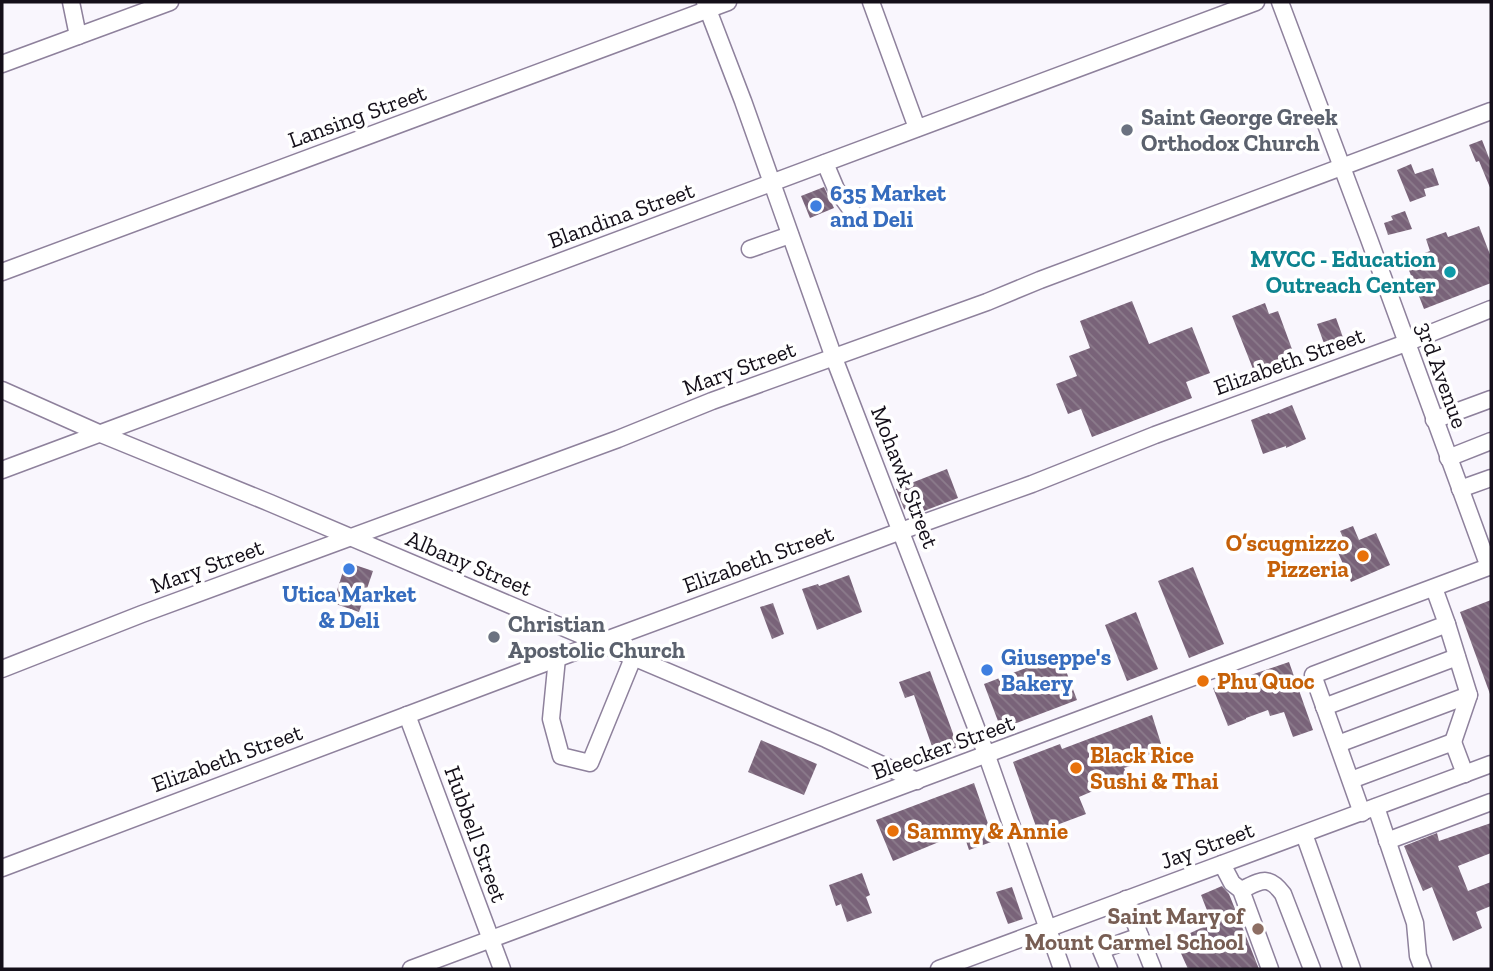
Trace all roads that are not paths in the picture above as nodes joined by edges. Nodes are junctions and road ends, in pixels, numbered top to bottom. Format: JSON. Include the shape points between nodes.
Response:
{"nodes":[{"id":1,"x":71,"y":2,"type":"edge"},
{"id":2,"x":170,"y":2,"type":"edge"},
{"id":3,"x":728,"y":2,"type":"edge"},
{"id":4,"x":871,"y":2,"type":"edge"},
{"id":5,"x":1256,"y":2,"type":"edge"},
{"id":6,"x":1280,"y":2,"type":"edge"},
{"id":7,"x":706,"y":6,"type":"edge"},
{"id":8,"x":78,"y":36,"type":"junction"},
{"id":9,"x":2,"y":64,"type":"edge"},
{"id":10,"x":1491,"y":111,"type":"edge"},
{"id":11,"x":916,"y":128,"type":"junction"},
{"id":12,"x":825,"y":163,"type":"junction"},
{"id":13,"x":1342,"y":168,"type":"junction"},
{"id":14,"x":771,"y":183,"type":"junction"},
{"id":15,"x":852,"y":211,"type":"dead end"},
{"id":16,"x":790,"y":235,"type":"junction"},
{"id":17,"x":750,"y":249,"type":"dead end"},
{"id":18,"x":2,"y":272,"type":"edge"},
{"id":19,"x":1491,"y":309,"type":"edge"},
{"id":20,"x":1406,"y":343,"type":"junction"},
{"id":21,"x":834,"y":358,"type":"junction"},
{"id":22,"x":2,"y":390,"type":"edge"},
{"id":23,"x":1491,"y":399,"type":"edge"},
{"id":24,"x":1434,"y":420,"type":"junction"},
{"id":25,"x":101,"y":434,"type":"junction"},
{"id":26,"x":1491,"y":442,"type":"edge"},
{"id":27,"x":1448,"y":458,"type":"junction"},
{"id":28,"x":2,"y":470,"type":"edge"},
{"id":29,"x":1491,"y":478,"type":"edge"},
{"id":30,"x":1460,"y":489,"type":"junction"},
{"id":31,"x":901,"y":531,"type":"junction"},
{"id":32,"x":352,"y":538,"type":"junction"},
{"id":33,"x":1490,"y":567,"type":"edge"},
{"id":34,"x":1434,"y":588,"type":"junction"},
{"id":35,"x":1447,"y":624,"type":"junction"},
{"id":36,"x":598,"y":643,"type":"junction"},
{"id":37,"x":1457,"y":657,"type":"junction"},
{"id":38,"x":558,"y":658,"type":"junction"},
{"id":39,"x":633,"y":658,"type":"junction"},
{"id":40,"x":2,"y":669,"type":"edge"},
{"id":41,"x":1469,"y":695,"type":"junction"},
{"id":42,"x":1324,"y":707,"type":"junction"},
{"id":43,"x":407,"y":715,"type":"junction"},
{"id":44,"x":1453,"y":742,"type":"junction"},
{"id":45,"x":1338,"y":744,"type":"junction"},
{"id":46,"x":987,"y":756,"type":"junction"},
{"id":47,"x":1491,"y":764,"type":"edge"},
{"id":48,"x":1465,"y":774,"type":"junction"},
{"id":49,"x":1351,"y":779,"type":"junction"},
{"id":50,"x":917,"y":781,"type":"junction"},
{"id":51,"x":1491,"y":802,"type":"edge"},
{"id":52,"x":1369,"y":810,"type":"junction"},
{"id":53,"x":1304,"y":834,"type":"junction"},
{"id":54,"x":1387,"y":841,"type":"junction"},
{"id":55,"x":1222,"y":864,"type":"junction"},
{"id":56,"x":2,"y":868,"type":"edge"},
{"id":57,"x":1241,"y":890,"type":"junction"},
{"id":58,"x":1126,"y":899,"type":"junction"},
{"id":59,"x":1047,"y":928,"type":"junction"},
{"id":60,"x":1140,"y":936,"type":"junction"},
{"id":61,"x":491,"y":939,"type":"junction"},
{"id":62,"x":411,"y":969,"type":"edge"},
{"id":63,"x":502,"y":969,"type":"edge"},
{"id":64,"x":939,"y":969,"type":"edge"},
{"id":65,"x":1062,"y":969,"type":"edge"},
{"id":66,"x":1109,"y":969,"type":"edge"},
{"id":67,"x":1153,"y":969,"type":"edge"},
{"id":68,"x":1270,"y":969,"type":"edge"},
{"id":69,"x":1312,"y":969,"type":"edge"},
{"id":70,"x":1352,"y":969,"type":"edge"},
{"id":71,"x":1423,"y":969,"type":"edge"}],
"edges":[{"from":1,"to":8,"type":"street"},
{"from":2,"to":8,"type":"street"},
{"from":3,"to":7,"type":"street","name":"Lansing Street"},
{"from":4,"to":11,"type":"street"},
{"from":5,"to":11,"type":"street","name":"Blandina Street"},
{"from":6,"to":13,"type":"street","name":"3rd Avenue"},
{"from":7,"to":14,"type":"street","name":"Mohawk Street"},
{"from":7,"to":18,"type":"street","name":"Lansing Street"},
{"from":8,"to":9,"type":"street"},
{"from":10,"to":13,"type":"street","name":"Mary Street"},
{"from":11,"to":12,"type":"street","name":"Blandina Street"},
{"from":12,"to":14,"type":"street","name":"Blandina Street"},
{"from":12,"to":15,"type":"street"},
{"from":13,"to":20,"type":"street","name":"3rd Avenue"},
{"from":13,"to":21,"type":"street","name":"Mary Street"},
{"from":14,"to":16,"type":"street","name":"Mohawk Street"},
{"from":14,"to":25,"type":"street","name":"Blandina Street"},
{"from":16,"to":17,"type":"street"},
{"from":16,"to":21,"type":"street","name":"Mohawk Street"},
{"from":19,"to":20,"type":"street","name":"Elizabeth Street"},
{"from":20,"to":24,"type":"street","name":"3rd Avenue"},
{"from":20,"to":31,"type":"street","name":"Elizabeth Street"},
{"from":21,"to":31,"type":"street","name":"Mohawk Street"},
{"from":21,"to":32,"type":"street","name":"Mary Street"},
{"from":22,"to":25,"type":"street","name":"Albany Street"},
{"from":23,"to":24,"type":"street"},
{"from":24,"to":27,"type":"street","name":"3rd Avenue"},
{"from":25,"to":28,"type":"street","name":"Blandina Street"},
{"from":25,"to":32,"type":"street","name":"Albany Street"},
{"from":26,"to":27,"type":"street"},
{"from":27,"to":30,"type":"street","name":"3rd Avenue"},
{"from":29,"to":30,"type":"street"},
{"from":30,"to":33,"type":"street","name":"3rd Avenue"},
{"from":31,"to":36,"type":"street","name":"Elizabeth Street"},
{"from":31,"to":46,"type":"street","name":"Mohawk Street"},
{"from":32,"to":36,"type":"street","name":"Albany Street"},
{"from":32,"to":40,"type":"street","name":"Mary Street"},
{"from":33,"to":34,"type":"street","name":"Bleecker Street"},
{"from":34,"to":35,"type":"street"},
{"from":34,"to":46,"type":"street","name":"Bleecker Street"},
{"from":35,"to":37,"type":"street"},
{"from":35,"to":42,"type":"street","via":[[1313,675]]},
{"from":36,"to":38,"type":"street","name":"Elizabeth Street"},
{"from":36,"to":39,"type":"street","name":"Albany Street"},
{"from":37,"to":41,"type":"street"},
{"from":37,"to":42,"type":"street"},
{"from":38,"to":39,"type":"street","via":[[551,719],[561,756],[590,763]]},
{"from":38,"to":43,"type":"street","name":"Elizabeth Street"},
{"from":39,"to":50,"type":"street","name":"Albany Street"},
{"from":41,"to":44,"type":"street"},
{"from":41,"to":45,"type":"street"},
{"from":42,"to":45,"type":"street"},
{"from":43,"to":56,"type":"street","name":"Elizabeth Street"},
{"from":43,"to":61,"type":"street","name":"Hubbell Street"},
{"from":44,"to":48,"type":"street"},
{"from":44,"to":49,"type":"street"},
{"from":45,"to":49,"type":"street"},
{"from":46,"to":50,"type":"street","name":"Bleecker Street"},
{"from":46,"to":59,"type":"street","name":"Mohawk Street"},
{"from":47,"to":48,"type":"street","name":"Jay Street"},
{"from":48,"to":52,"type":"street","name":"Jay Street"},
{"from":49,"to":52,"type":"street"},
{"from":50,"to":61,"type":"street","name":"Bleecker Street"},
{"from":51,"to":54,"type":"street"},
{"from":52,"to":53,"type":"street","name":"Jay Street"},
{"from":52,"to":54,"type":"street"},
{"from":53,"to":55,"type":"street","name":"Jay Street"},
{"from":53,"to":70,"type":"street"},
{"from":54,"to":71,"type":"street","via":[[1415,922]]},
{"from":55,"to":57,"type":"street"},
{"from":55,"to":58,"type":"street","name":"Jay Street"},
{"from":57,"to":68,"type":"street"},
{"from":57,"to":69,"type":"street","via":[[1261,881],[1276,884]]},
{"from":58,"to":59,"type":"street","name":"Jay Street"},
{"from":58,"to":60,"type":"street"},
{"from":59,"to":64,"type":"street","name":"Jay Street"},
{"from":59,"to":65,"type":"street","name":"Mohawk Street"},
{"from":60,"to":66,"type":"street","via":[[1101,950]]},
{"from":60,"to":67,"type":"street"},
{"from":61,"to":62,"type":"street","name":"Bleecker Street"},
{"from":61,"to":63,"type":"street","name":"Hubbell Street"}]}
